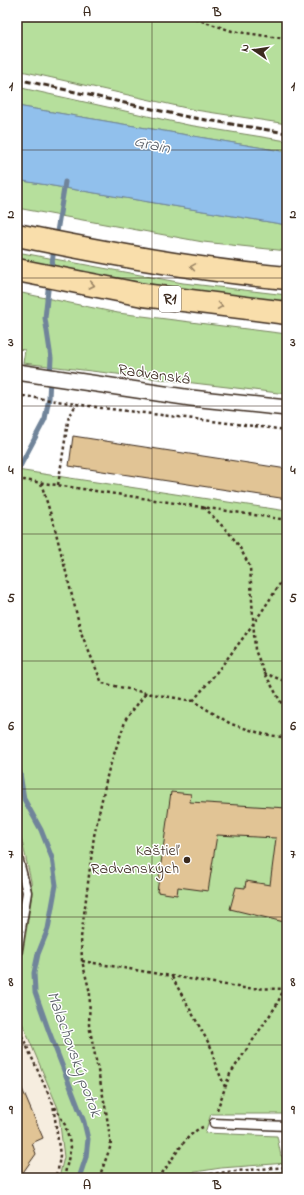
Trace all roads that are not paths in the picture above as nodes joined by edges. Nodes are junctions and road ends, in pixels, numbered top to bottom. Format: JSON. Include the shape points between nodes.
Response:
{"nodes":[{"id":1,"x":17,"y":235,"type":"edge"},
{"id":2,"x":17,"y":270,"type":"edge"},
{"id":3,"x":287,"y":278,"type":"edge"},
{"id":4,"x":287,"y":313,"type":"edge"},
{"id":5,"x":22,"y":373,"type":"edge"},
{"id":6,"x":287,"y":408,"type":"edge"},
{"id":7,"x":17,"y":854,"type":"edge"},
{"id":8,"x":17,"y":953,"type":"edge"},
{"id":9,"x":214,"y":1123,"type":"road end"},
{"id":10,"x":287,"y":1126,"type":"edge"}],
"edges":[{"from":3,"to":1,"type":"highway","number":"R1","one_way":true,"via":[[230,273]]},
{"from":2,"to":4,"type":"highway","number":"R1","one_way":true,"via":[[142,295]]},
{"from":5,"to":6,"type":"street","name":"Radvanská","via":[[191,398]]},
{"from":7,"to":8,"type":"lane","via":[[27,892]]},
{"from":9,"to":10,"type":"lane"}]}
